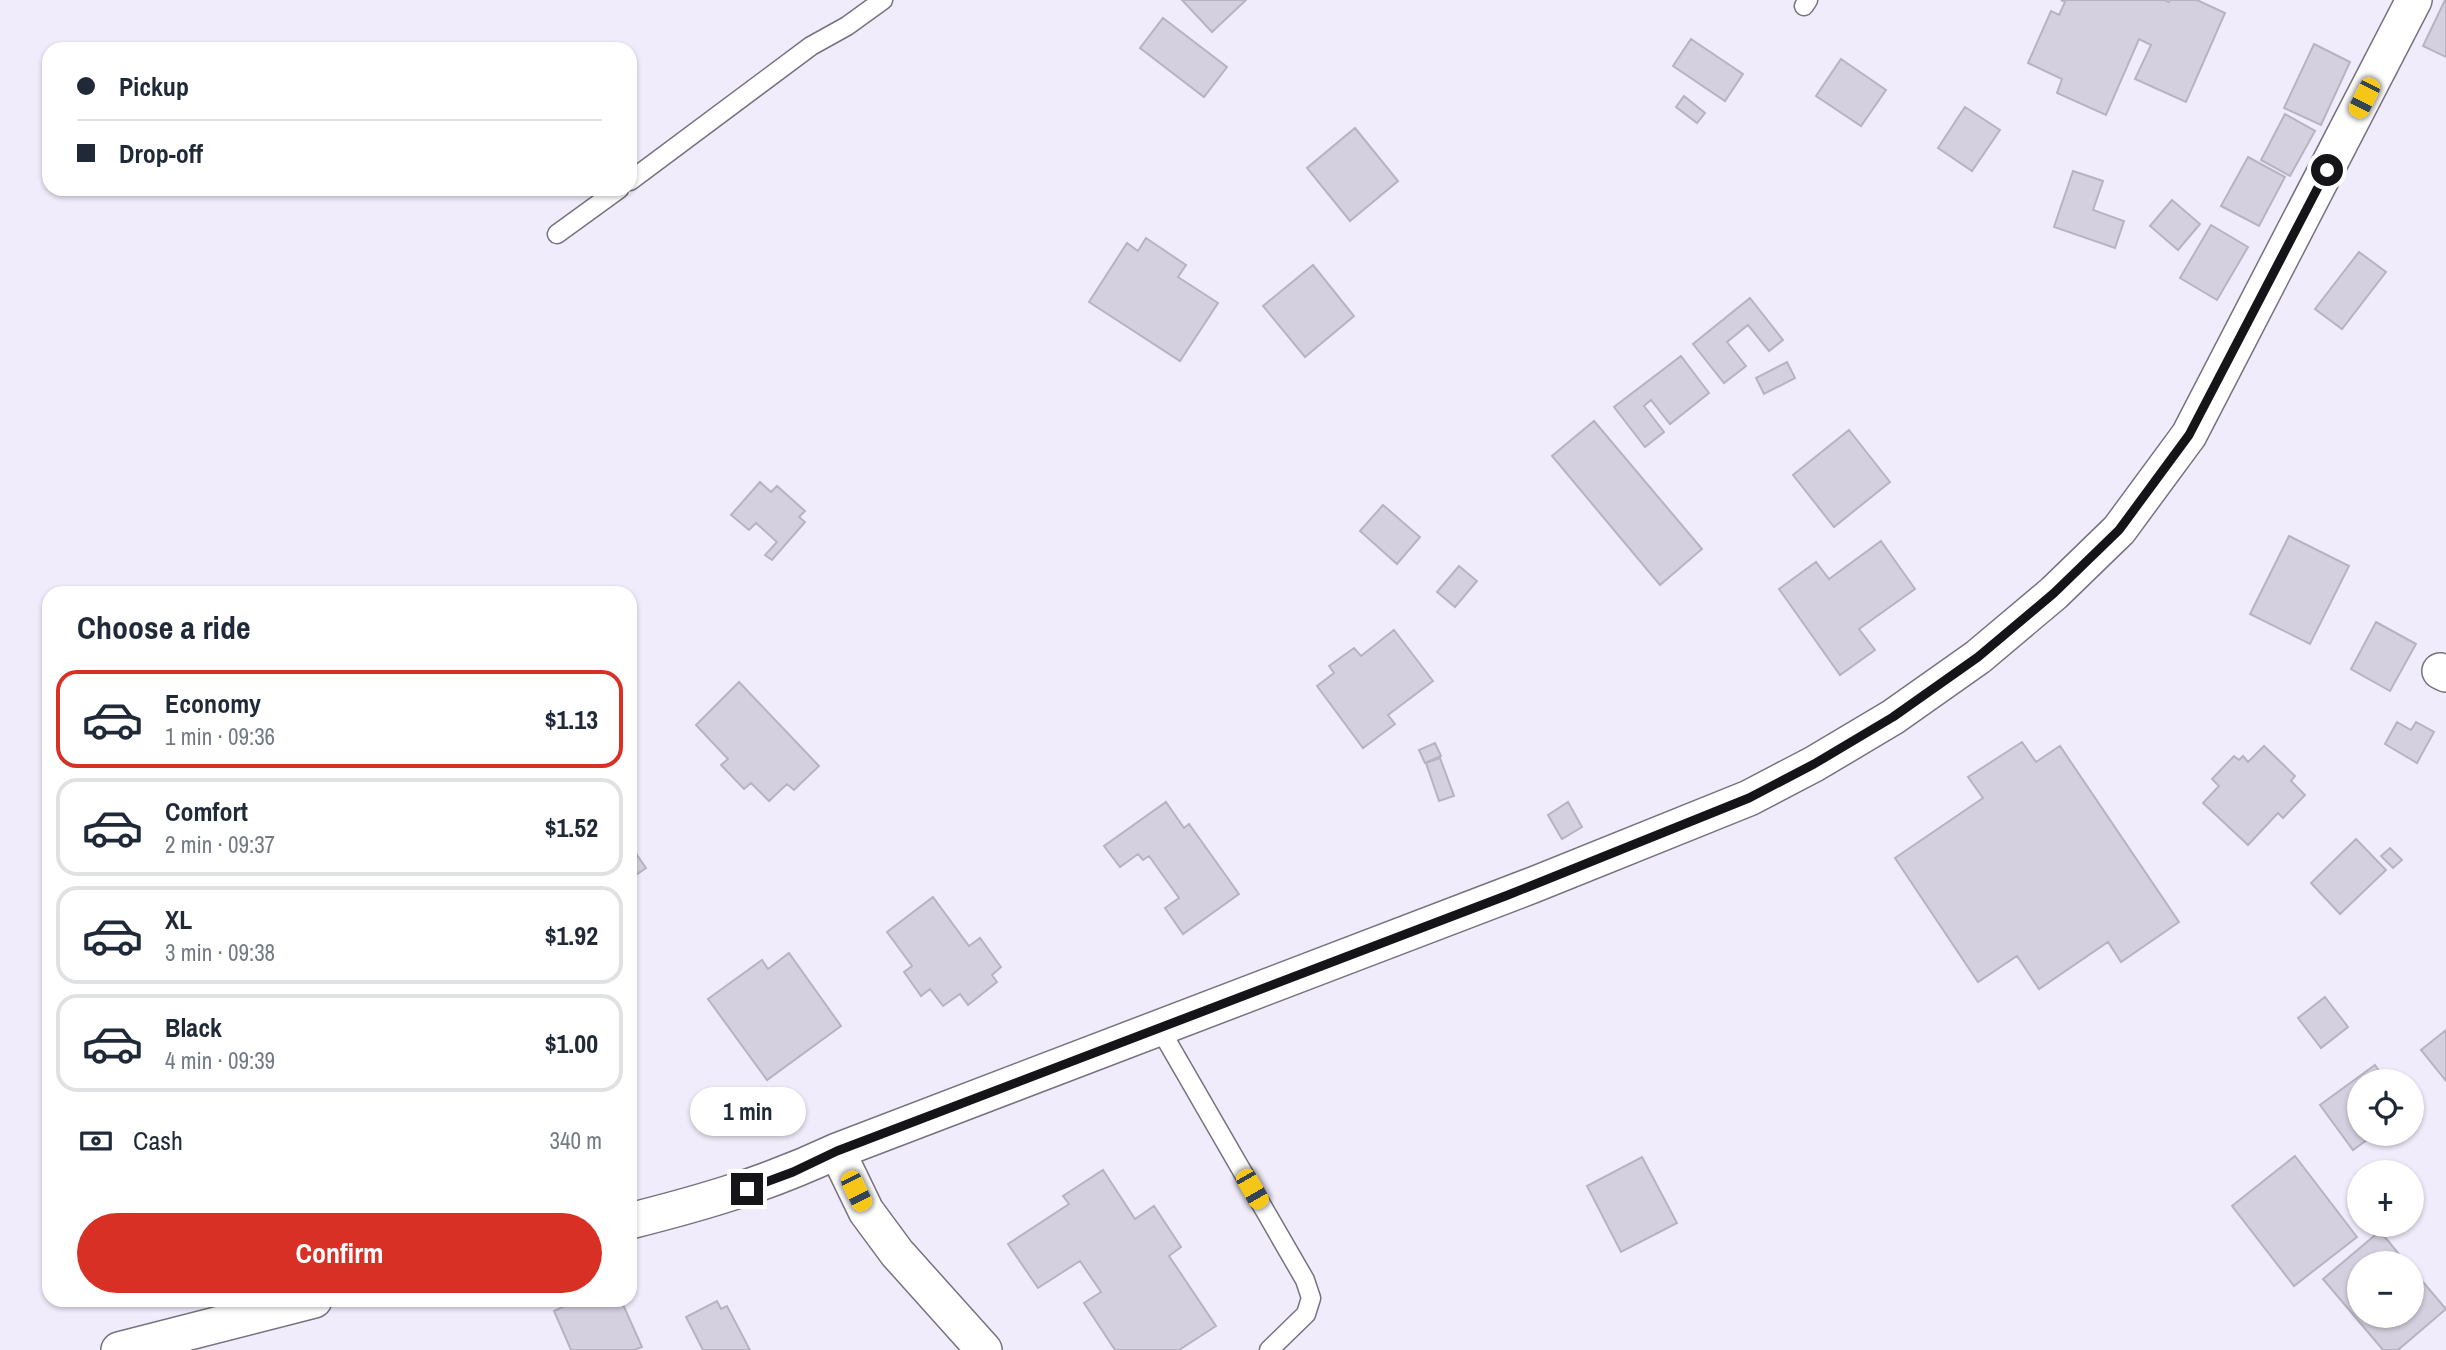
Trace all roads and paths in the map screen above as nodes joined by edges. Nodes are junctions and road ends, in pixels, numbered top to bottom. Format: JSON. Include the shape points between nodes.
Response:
{"nodes":[{"id":1,"x":883,"y":0,"type":"edge"},
{"id":2,"x":2414,"y":0,"type":"edge"},
{"id":3,"x":637,"y":176,"type":"edge"},
{"id":4,"x":609,"y":196,"type":"edge"},
{"id":5,"x":557,"y":234,"type":"dead end"},
{"id":6,"x":1160,"y":1029,"type":"junction"},
{"id":7,"x":837,"y":1151,"type":"junction"},
{"id":8,"x":637,"y":1219,"type":"edge"},
{"id":9,"x":287,"y":1307,"type":"edge"},
{"id":10,"x":119,"y":1350,"type":"edge"},
{"id":11,"x":984,"y":1350,"type":"edge"},
{"id":12,"x":1269,"y":1350,"type":"edge"}],
"edges":[{"from":1,"to":3,"type":"lane","via":[[811,46]]},
{"from":2,"to":6,"type":"street","via":[[2189,435],[2119,530],[1978,657],[1893,717],[1749,798]]},
{"from":4,"to":5,"type":"lane"},
{"from":6,"to":7,"type":"street"},
{"from":6,"to":12,"type":"lane","via":[[1305,1280],[1311,1298],[1306,1314]]},
{"from":7,"to":8,"type":"street","via":[[765,1183]]},
{"from":7,"to":11,"type":"street","via":[[866,1211],[897,1253]]},
{"from":9,"to":10,"type":"street"}]}
